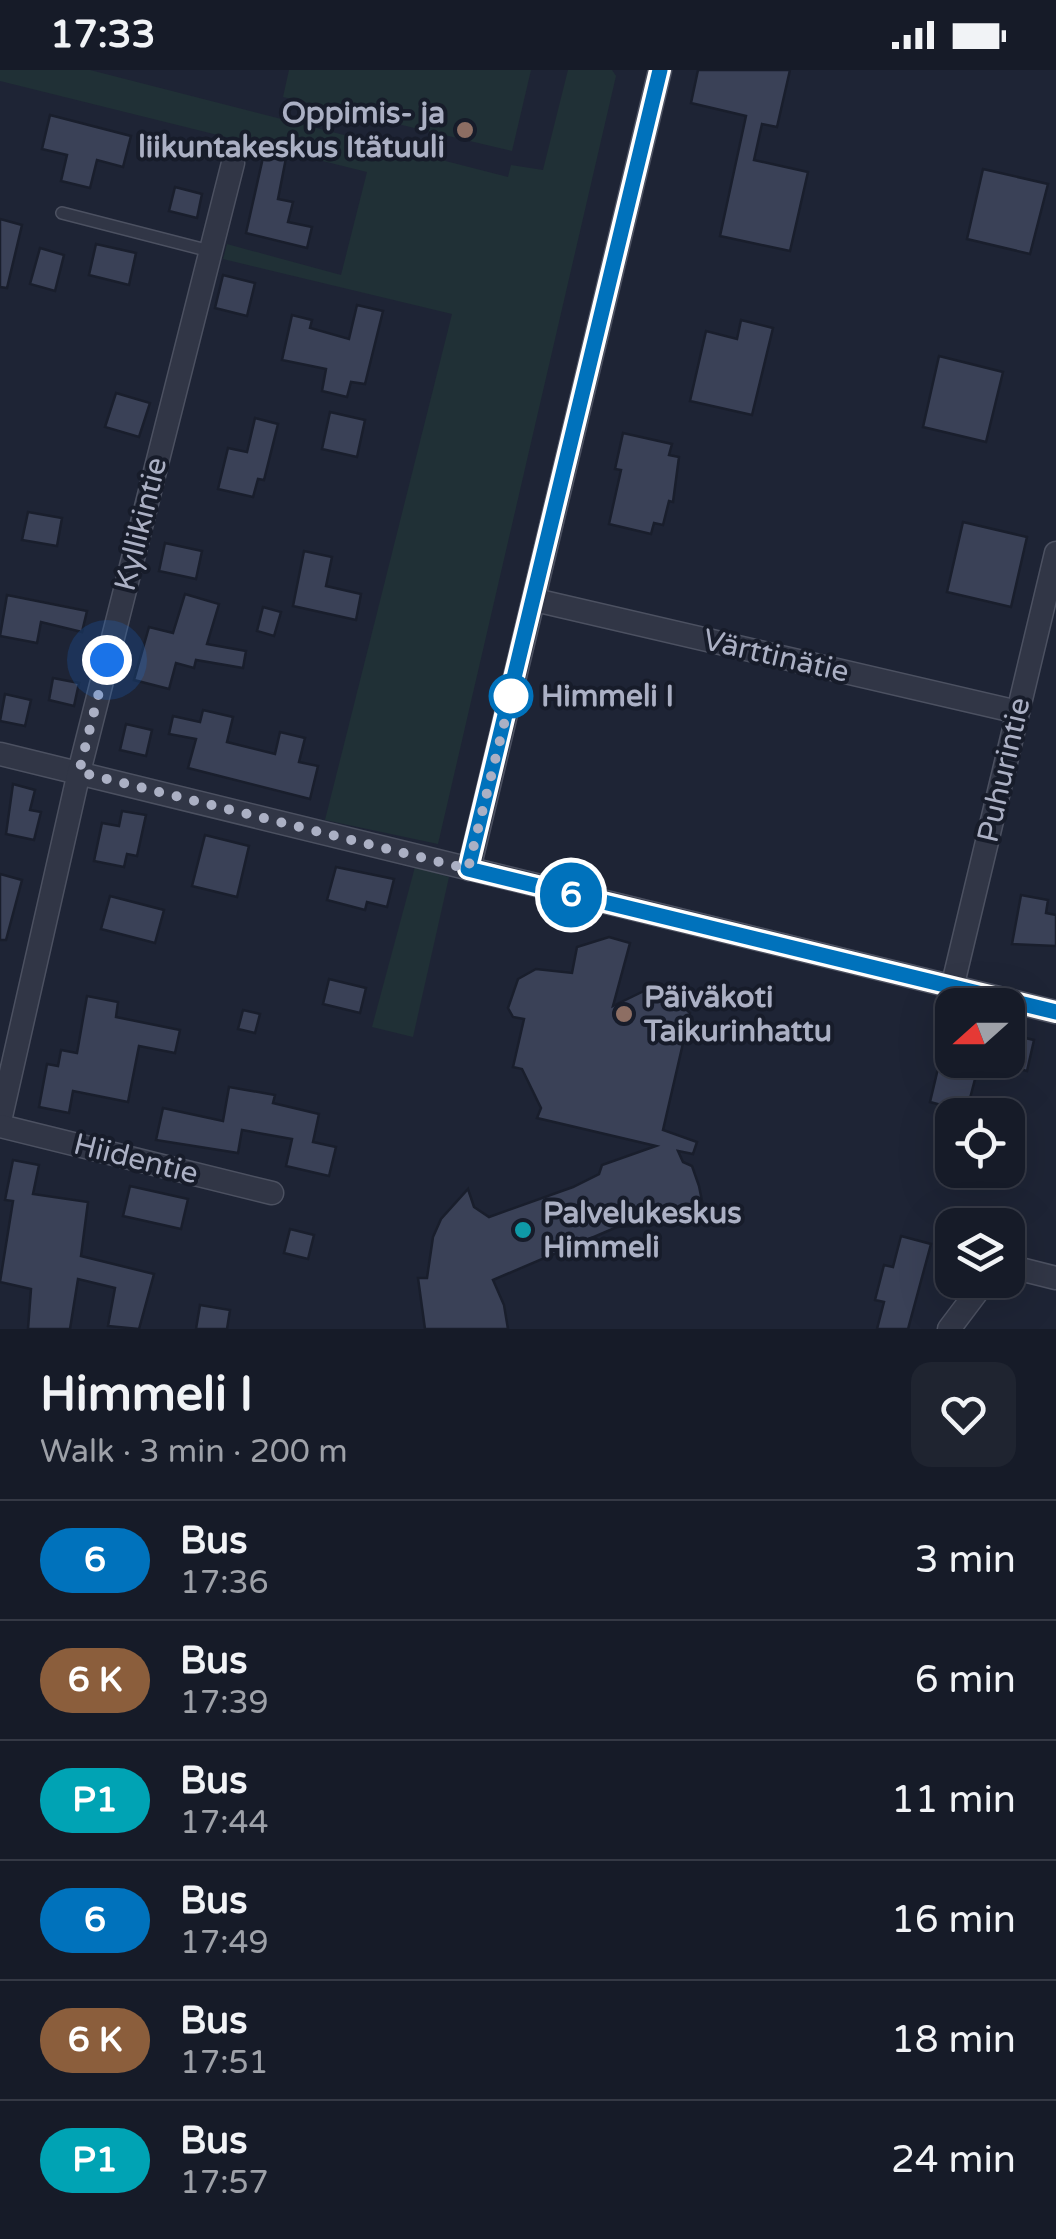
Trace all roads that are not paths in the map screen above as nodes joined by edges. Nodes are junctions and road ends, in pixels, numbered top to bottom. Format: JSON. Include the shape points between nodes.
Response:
{"nodes":[{"id":1,"x":660,"y":70,"type":"edge"},
{"id":2,"x":232,"y":162,"type":"dead end"},
{"id":3,"x":62,"y":213,"type":"dead end"},
{"id":4,"x":210,"y":251,"type":"junction"},
{"id":5,"x":1056,"y":553,"type":"edge"},
{"id":6,"x":535,"y":600,"type":"junction"},
{"id":7,"x":1018,"y":712,"type":"junction"},
{"id":8,"x":0,"y":754,"type":"edge"},
{"id":9,"x":79,"y":772,"type":"junction"},
{"id":10,"x":468,"y":869,"type":"junction"},
{"id":11,"x":952,"y":988,"type":"joint"},
{"id":12,"x":1025,"y":1005,"type":"edge"},
{"id":13,"x":1056,"y":1012,"type":"edge"},
{"id":14,"x":0,"y":1123,"type":"edge"},
{"id":15,"x":272,"y":1193,"type":"dead end"},
{"id":16,"x":1025,"y":1270,"type":"edge"},
{"id":17,"x":1056,"y":1278,"type":"edge"},
{"id":18,"x":972,"y":1298,"type":"edge"},
{"id":19,"x":949,"y":1329,"type":"edge"}],
"edges":[{"from":1,"to":6,"type":"street"},
{"from":2,"to":4,"type":"street","name":"Kyllikintie"},
{"from":3,"to":4,"type":"lane"},
{"from":4,"to":9,"type":"street","name":"Kyllikintie"},
{"from":5,"to":7,"type":"street","name":"Puhurintie"},
{"from":6,"to":7,"type":"street","name":"Värttinätie"},
{"from":6,"to":10,"type":"street"},
{"from":7,"to":11,"type":"street","name":"Puhurintie"},
{"from":8,"to":9,"type":"street"},
{"from":9,"to":10,"type":"street"},
{"from":9,"to":14,"type":"street","name":"Kyllikintie"},
{"from":10,"to":11,"type":"street"},
{"from":12,"to":13,"type":"street"},
{"from":14,"to":15,"type":"street","name":"Hiidentie"},
{"from":16,"to":17,"type":"street"},
{"from":18,"to":19,"type":"street"}]}
